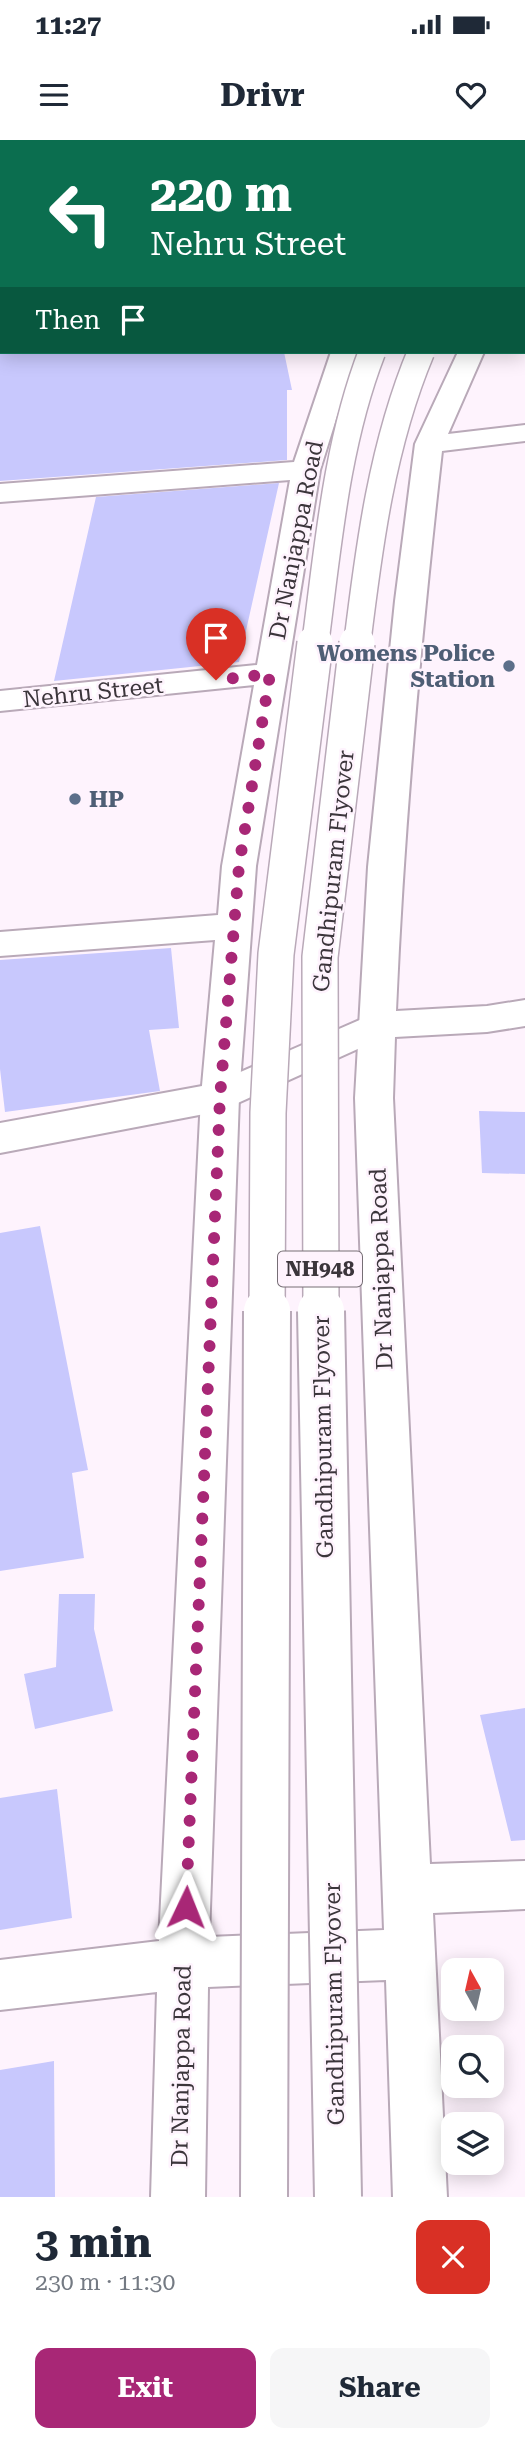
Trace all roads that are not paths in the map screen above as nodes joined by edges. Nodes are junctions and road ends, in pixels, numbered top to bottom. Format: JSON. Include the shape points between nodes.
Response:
{"nodes":[{"id":1,"x":343,"y":354,"type":"edge"},
{"id":2,"x":371,"y":354,"type":"edge"},
{"id":3,"x":420,"y":354,"type":"edge"},
{"id":4,"x":470,"y":354,"type":"edge"},
{"id":5,"x":525,"y":433,"type":"edge"},
{"id":6,"x":429,"y":444,"type":"junction"},
{"id":7,"x":306,"y":470,"type":"junction"},
{"id":8,"x":0,"y":493,"type":"edge"},
{"id":9,"x":270,"y":674,"type":"junction"},
{"id":10,"x":0,"y":701,"type":"edge"},
{"id":11,"x":235,"y":926,"type":"junction"},
{"id":12,"x":0,"y":944,"type":"edge"},
{"id":13,"x":525,"y":1013,"type":"edge"},
{"id":14,"x":378,"y":1025,"type":"junction"},
{"id":15,"x":220,"y":1097,"type":"junction"},
{"id":16,"x":0,"y":1138,"type":"edge"},
{"id":17,"x":525,"y":1885,"type":"edge"},
{"id":18,"x":408,"y":1889,"type":"junction"},
{"id":19,"x":411,"y":1954,"type":"junction"},
{"id":20,"x":183,"y":1963,"type":"junction"},
{"id":21,"x":0,"y":1985,"type":"edge"},
{"id":22,"x":178,"y":2197,"type":"edge"},
{"id":23,"x":264,"y":2197,"type":"edge"},
{"id":24,"x":338,"y":2197,"type":"edge"},
{"id":25,"x":419,"y":2197,"type":"edge"}],
"edges":[{"from":1,"to":7,"type":"main road","name":"Dr Nanjappa Road"},
{"from":2,"to":23,"type":"main road","name":"Gandhipuram Flyover","number":"NH948","bridge":true,"via":[[356,393],[332,513],[276,954],[267,1127]]},
{"from":3,"to":24,"type":"main road","name":"Gandhipuram Flyover","number":"NH948","bridge":true,"via":[[402,397],[381,481],[320,957],[320,1280]]},
{"from":4,"to":6,"type":"main road","name":"Dr Nanjappa Road"},
{"from":5,"to":6,"type":"main road"},
{"from":6,"to":14,"type":"main road","name":"Dr Nanjappa Road","via":[[391,801]]},
{"from":7,"to":8,"type":"main road"},
{"from":7,"to":9,"type":"main road","name":"Dr Nanjappa Road"},
{"from":9,"to":10,"type":"main road","name":"Nehru Street"},
{"from":9,"to":11,"type":"main road","name":"Dr Nanjappa Road","via":[[239,866]]},
{"from":11,"to":12,"type":"main road"},
{"from":11,"to":15,"type":"main road","name":"Dr Nanjappa Road"},
{"from":13,"to":14,"type":"main road"},
{"from":14,"to":15,"type":"main road"},
{"from":14,"to":18,"type":"main road","name":"Dr Nanjappa Road","via":[[374,1098]]},
{"from":15,"to":16,"type":"main road"},
{"from":15,"to":20,"type":"main road","name":"Dr Nanjappa Road"},
{"from":17,"to":18,"type":"main road"},
{"from":18,"to":19,"type":"main road","name":"Dr Nanjappa Road"},
{"from":19,"to":20,"type":"main road"},
{"from":19,"to":25,"type":"main road","name":"Dr Nanjappa Road"},
{"from":20,"to":21,"type":"main road"},
{"from":20,"to":22,"type":"main road","name":"Dr Nanjappa Road"}]}
